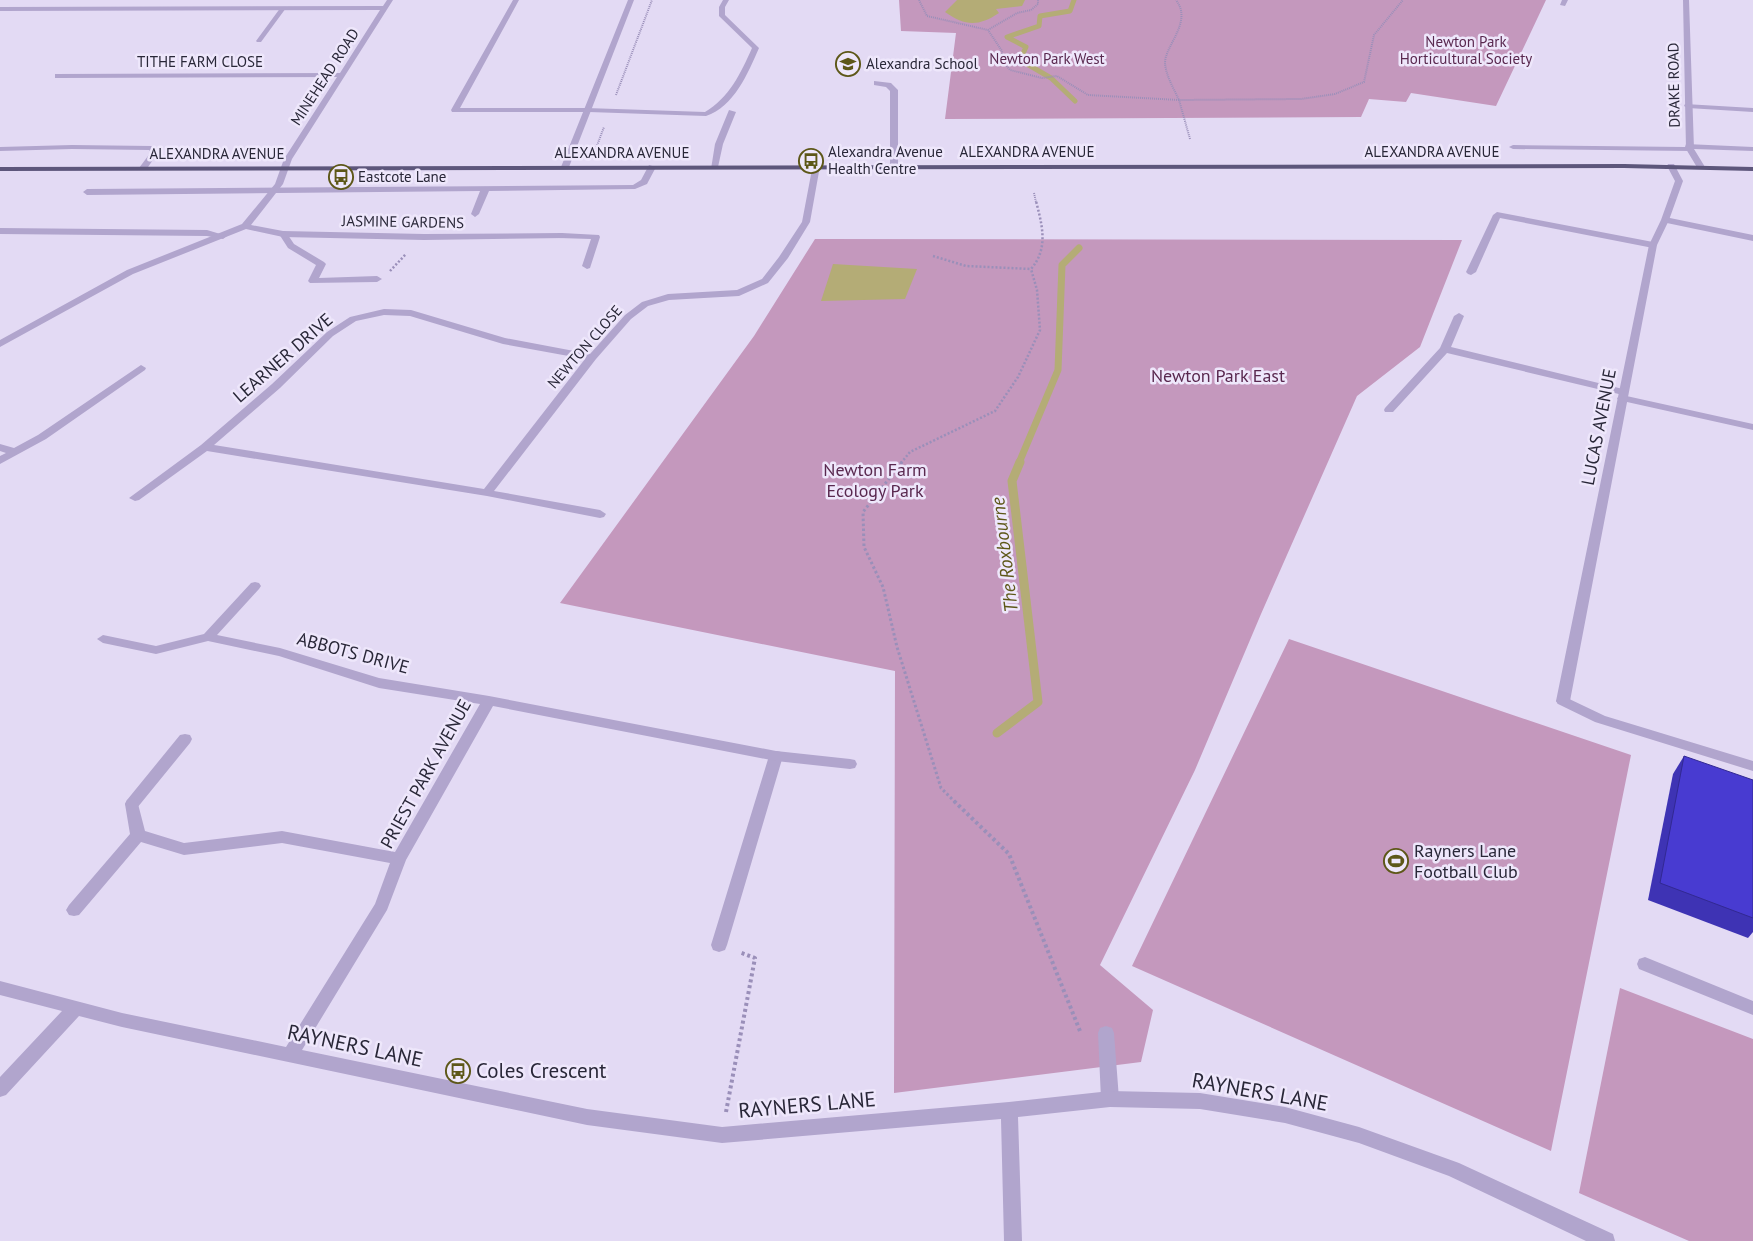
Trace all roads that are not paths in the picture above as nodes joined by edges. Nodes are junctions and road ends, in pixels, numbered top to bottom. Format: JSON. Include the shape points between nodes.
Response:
{"nodes":[{"id":1,"x":285,"y":0,"type":"edge"},
{"id":2,"x":390,"y":0,"type":"edge"},
{"id":3,"x":516,"y":0,"type":"edge"},
{"id":4,"x":631,"y":0,"type":"edge"},
{"id":5,"x":726,"y":0,"type":"edge"},
{"id":6,"x":1686,"y":0,"type":"edge"},
{"id":7,"x":281,"y":8,"type":"junction"},
{"id":8,"x":386,"y":8,"type":"junction"},
{"id":9,"x":0,"y":9,"type":"edge"},
{"id":10,"x":259,"y":42,"type":"dead end"},
{"id":11,"x":342,"y":75,"type":"junction"},
{"id":12,"x":58,"y":76,"type":"dead end"},
{"id":13,"x":877,"y":83,"type":"dead end"},
{"id":14,"x":1688,"y":106,"type":"junction"},
{"id":15,"x":1753,"y":110,"type":"edge"},
{"id":16,"x":586,"y":111,"type":"junction"},
{"id":17,"x":732,"y":112,"type":"dead end"},
{"id":18,"x":1690,"y":147,"type":"junction"},
{"id":19,"x":1513,"y":148,"type":"dead end"},
{"id":20,"x":0,"y":149,"type":"edge"},
{"id":21,"x":1753,"y":149,"type":"edge"},
{"id":22,"x":816,"y":166,"type":"junction"},
{"id":23,"x":894,"y":166,"type":"junction"},
{"id":24,"x":1671,"y":166,"type":"junction"},
{"id":25,"x":565,"y":167,"type":"junction"},
{"id":26,"x":652,"y":167,"type":"junction"},
{"id":27,"x":714,"y":167,"type":"junction"},
{"id":28,"x":1701,"y":167,"type":"junction"},
{"id":29,"x":143,"y":168,"type":"junction"},
{"id":30,"x":0,"y":169,"type":"edge"},
{"id":31,"x":284,"y":169,"type":"junction"},
{"id":32,"x":1753,"y":169,"type":"edge"},
{"id":33,"x":485,"y":190,"type":"junction"},
{"id":34,"x":273,"y":191,"type":"junction"},
{"id":35,"x":87,"y":192,"type":"dead end"},
{"id":36,"x":475,"y":214,"type":"dead end"},
{"id":37,"x":1665,"y":220,"type":"junction"},
{"id":38,"x":245,"y":226,"type":"junction"},
{"id":39,"x":0,"y":231,"type":"edge"},
{"id":40,"x":283,"y":234,"type":"junction"},
{"id":41,"x":223,"y":236,"type":"junction"},
{"id":42,"x":1753,"y":238,"type":"edge"},
{"id":43,"x":1653,"y":245,"type":"junction"},
{"id":44,"x":587,"y":266,"type":"dead end"},
{"id":45,"x":1471,"y":272,"type":"dead end"},
{"id":46,"x":378,"y":279,"type":"road end"},
{"id":47,"x":1459,"y":316,"type":"dead end"},
{"id":48,"x":0,"y":344,"type":"edge"},
{"id":49,"x":1445,"y":349,"type":"junction"},
{"id":50,"x":592,"y":357,"type":"junction"},
{"id":51,"x":141,"y":368,"type":"dead end"},
{"id":52,"x":1623,"y":395,"type":"junction"},
{"id":53,"x":1389,"y":410,"type":"dead end"},
{"id":54,"x":1753,"y":427,"type":"edge"},
{"id":55,"x":0,"y":447,"type":"edge"},
{"id":56,"x":205,"y":447,"type":"junction"},
{"id":57,"x":14,"y":452,"type":"junction"},
{"id":58,"x":0,"y":461,"type":"edge"},
{"id":59,"x":487,"y":493,"type":"junction"},
{"id":60,"x":135,"y":498,"type":"dead end"},
{"id":61,"x":600,"y":514,"type":"dead end"},
{"id":62,"x":255,"y":586,"type":"dead end"},
{"id":63,"x":208,"y":637,"type":"junction"},
{"id":64,"x":103,"y":639,"type":"dead end"},
{"id":65,"x":489,"y":700,"type":"junction"},
{"id":66,"x":185,"y":739,"type":"dead end"},
{"id":67,"x":776,"y":756,"type":"junction"},
{"id":68,"x":850,"y":764,"type":"dead end"},
{"id":69,"x":1753,"y":766,"type":"edge"},
{"id":70,"x":138,"y":835,"type":"junction"},
{"id":71,"x":399,"y":859,"type":"junction"},
{"id":72,"x":74,"y":910,"type":"dead end"},
{"id":73,"x":720,"y":945,"type":"road end"},
{"id":74,"x":1645,"y":964,"type":"dead end"},
{"id":75,"x":0,"y":988,"type":"edge"},
{"id":76,"x":76,"y":1008,"type":"junction"},
{"id":77,"x":1753,"y":1008,"type":"edge"},
{"id":78,"x":1106,"y":1033,"type":"dead end"},
{"id":79,"x":290,"y":1055,"type":"junction"},
{"id":80,"x":0,"y":1089,"type":"edge"},
{"id":81,"x":1110,"y":1099,"type":"junction"},
{"id":82,"x":1009,"y":1110,"type":"junction"},
{"id":83,"x":1013,"y":1241,"type":"edge"},
{"id":84,"x":1606,"y":1241,"type":"edge"}],
"edges":[{"from":1,"to":7,"type":"street"},
{"from":2,"to":8,"type":"street","name":"MINEHEAD ROAD"},
{"from":3,"to":16,"type":"street","via":[[455,110]]},
{"from":4,"to":16,"type":"street"},
{"from":5,"to":16,"type":"street","via":[[722,16],[756,48],[743,77],[716,110],[706,114]]},
{"from":6,"to":14,"type":"street","name":"DRAKE ROAD"},
{"from":7,"to":8,"type":"street"},
{"from":7,"to":9,"type":"street"},
{"from":7,"to":10,"type":"street"},
{"from":8,"to":11,"type":"street","name":"MINEHEAD ROAD"},
{"from":11,"to":12,"type":"street","name":"TITHE FARM CLOSE"},
{"from":11,"to":31,"type":"street","name":"MINEHEAD ROAD"},
{"from":13,"to":23,"type":"street","via":[[894,90]]},
{"from":14,"to":15,"type":"street"},
{"from":14,"to":18,"type":"street","name":"DRAKE ROAD"},
{"from":16,"to":25,"type":"street"},
{"from":17,"to":27,"type":"street"},
{"from":18,"to":19,"type":"street"},
{"from":18,"to":21,"type":"street"},
{"from":18,"to":28,"type":"street","name":"DRAKE ROAD"},
{"from":20,"to":29,"type":"street","via":[[151,148],[154,151]]},
{"from":22,"to":23,"type":"main road","name":"ALEXANDRA AVENUE"},
{"from":22,"to":27,"type":"main road","name":"ALEXANDRA AVENUE"},
{"from":22,"to":50,"type":"street","name":"NEWTON CLOSE","via":[[806,222],[765,281],[739,294],[668,297],[645,304],[628,317]]},
{"from":23,"to":24,"type":"main road","name":"ALEXANDRA AVENUE"},
{"from":24,"to":28,"type":"main road","name":"ALEXANDRA AVENUE"},
{"from":24,"to":37,"type":"street","name":"LUCAS AVENUE","via":[[1679,181]]},
{"from":25,"to":26,"type":"main road","name":"ALEXANDRA AVENUE"},
{"from":25,"to":31,"type":"main road","name":"ALEXANDRA AVENUE"},
{"from":26,"to":27,"type":"main road","name":"ALEXANDRA AVENUE"},
{"from":26,"to":33,"type":"street","via":[[644,182],[634,187]]},
{"from":28,"to":32,"type":"main road","name":"ALEXANDRA AVENUE"},
{"from":29,"to":30,"type":"main road","name":"ALEXANDRA AVENUE"},
{"from":29,"to":31,"type":"main road","name":"ALEXANDRA AVENUE"},
{"from":31,"to":34,"type":"street","name":"MINEHEAD ROAD"},
{"from":33,"to":34,"type":"street"},
{"from":33,"to":36,"type":"street"},
{"from":34,"to":35,"type":"street"},
{"from":34,"to":38,"type":"street","name":"MINEHEAD ROAD"},
{"from":37,"to":42,"type":"street"},
{"from":37,"to":43,"type":"street","name":"LUCAS AVENUE"},
{"from":38,"to":40,"type":"street","name":"JASMINE GARDENS"},
{"from":38,"to":41,"type":"street"},
{"from":39,"to":41,"type":"street","via":[[207,233]]},
{"from":40,"to":44,"type":"street","name":"JASMINE GARDENS","via":[[596,237]]},
{"from":40,"to":46,"type":"street","via":[[291,246],[321,264],[313,281]]},
{"from":41,"to":48,"type":"street","via":[[130,272]]},
{"from":43,"to":45,"type":"street","via":[[1497,216]]},
{"from":43,"to":52,"type":"street","name":"LUCAS AVENUE"},
{"from":47,"to":49,"type":"street"},
{"from":49,"to":52,"type":"street"},
{"from":49,"to":53,"type":"street"},
{"from":50,"to":56,"type":"street","name":"LEARNER DRIVE","via":[[503,341],[410,313],[384,312],[353,319],[330,334]]},
{"from":50,"to":59,"type":"street","name":"NEWTON CLOSE"},
{"from":51,"to":57,"type":"street","via":[[42,437]]},
{"from":52,"to":54,"type":"street"},
{"from":52,"to":69,"type":"street","name":"LUCAS AVENUE","via":[[1563,701],[1600,719]]},
{"from":55,"to":57,"type":"street"},
{"from":56,"to":59,"type":"street"},
{"from":56,"to":60,"type":"street","name":"LEARNER DRIVE"},
{"from":57,"to":58,"type":"street"},
{"from":59,"to":61,"type":"street"},
{"from":62,"to":63,"type":"street"},
{"from":63,"to":64,"type":"street","name":"ABBOTS DRIVE","via":[[156,650]]},
{"from":63,"to":65,"type":"street","name":"ABBOTS DRIVE","via":[[280,652],[379,683]]},
{"from":65,"to":67,"type":"street","name":"PRIEST PARK AVENUE"},
{"from":65,"to":71,"type":"street","name":"PRIEST PARK AVENUE"},
{"from":66,"to":70,"type":"street","via":[[132,804]]},
{"from":67,"to":68,"type":"street","name":"PRIEST PARK AVENUE"},
{"from":67,"to":73,"type":"street"},
{"from":70,"to":71,"type":"street","via":[[184,849],[282,837]]},
{"from":70,"to":72,"type":"street"},
{"from":71,"to":79,"type":"street","name":"PRIEST PARK AVENUE","via":[[382,906]]},
{"from":74,"to":77,"type":"street"},
{"from":75,"to":76,"type":"street","name":"RAYNERS LANE"},
{"from":76,"to":79,"type":"street","name":"RAYNERS LANE"},
{"from":76,"to":80,"type":"street"},
{"from":78,"to":81,"type":"street"},
{"from":79,"to":82,"type":"street","name":"RAYNERS LANE","via":[[587,1117],[722,1135]]},
{"from":81,"to":82,"type":"street","name":"RAYNERS LANE"},
{"from":81,"to":84,"type":"street","name":"RAYNERS LANE","via":[[1200,1101],[1285,1115],[1359,1135],[1453,1169]]},
{"from":82,"to":83,"type":"street"}]}
